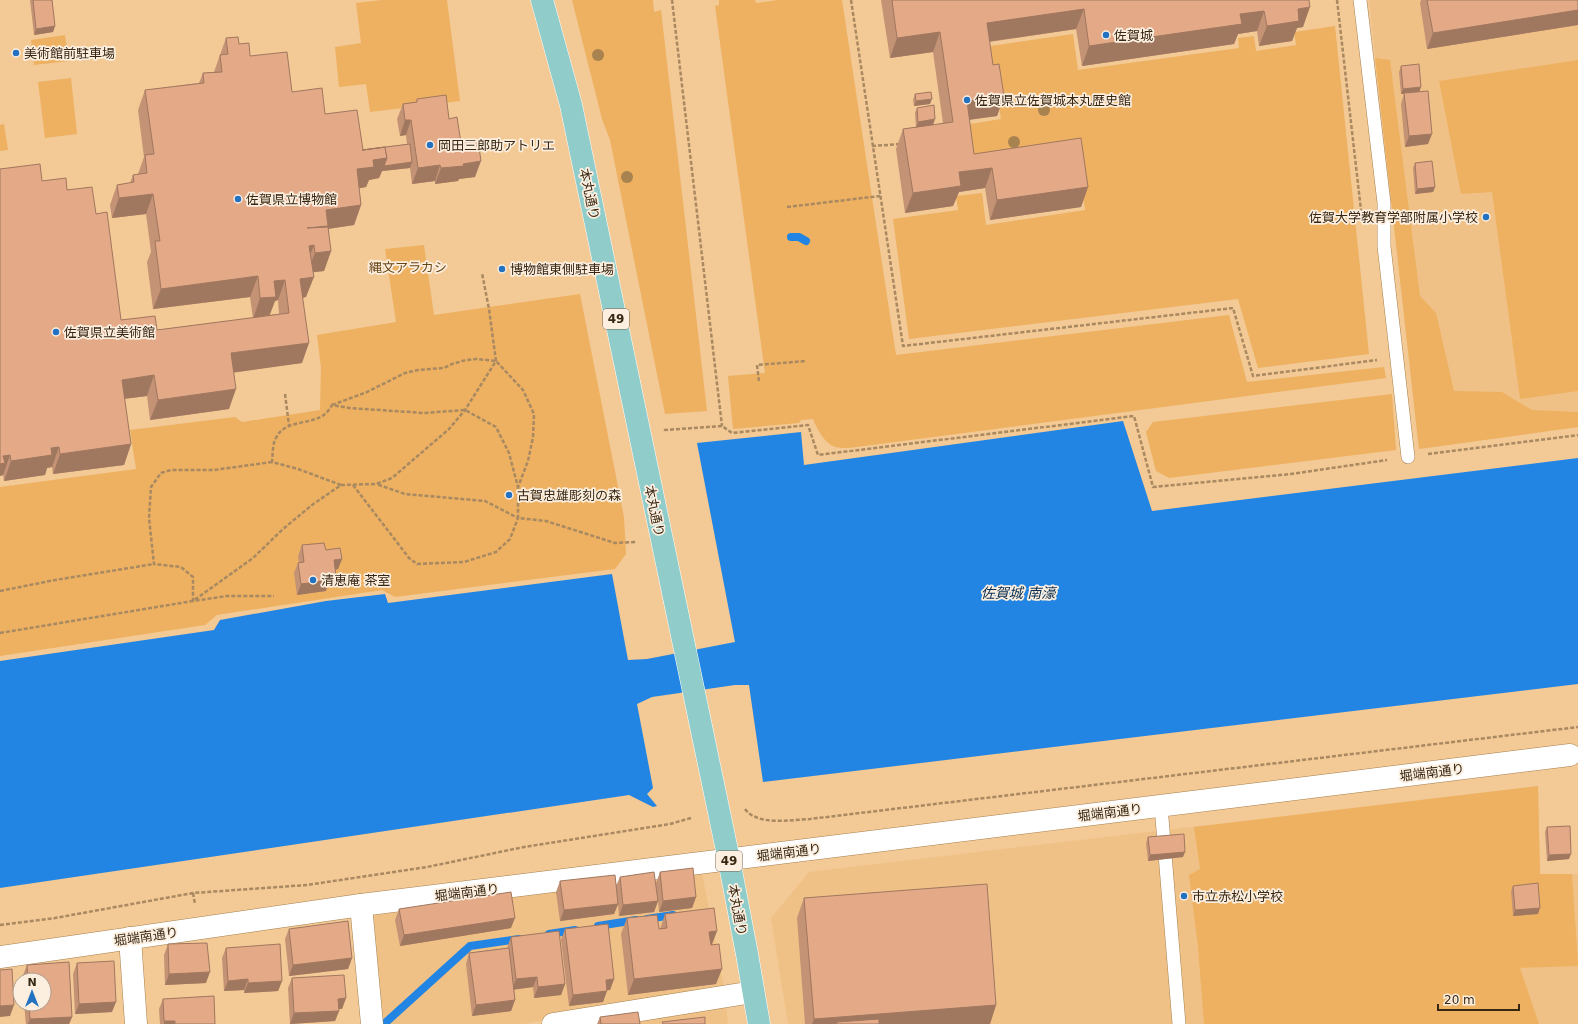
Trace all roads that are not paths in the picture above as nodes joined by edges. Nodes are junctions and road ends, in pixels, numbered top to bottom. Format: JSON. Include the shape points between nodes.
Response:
{"nodes":[{"id":1,"x":542,"y":0,"type":"edge"},
{"id":2,"x":1360,"y":0,"type":"edge"},
{"id":3,"x":1408,"y":456,"type":"road end"},
{"id":4,"x":1574,"y":755,"type":"edge"},
{"id":5,"x":1161,"y":806,"type":"junction"},
{"id":6,"x":729,"y":860,"type":"junction"},
{"id":7,"x":361,"y":905,"type":"junction"},
{"id":8,"x":130,"y":938,"type":"junction"},
{"id":9,"x":0,"y":957,"type":"edge"},
{"id":10,"x":754,"y":992,"type":"junction"},
{"id":11,"x":136,"y":1024,"type":"edge"},
{"id":12,"x":372,"y":1024,"type":"edge"},
{"id":13,"x":553,"y":1024,"type":"edge"},
{"id":14,"x":759,"y":1024,"type":"edge"},
{"id":15,"x":1179,"y":1024,"type":"edge"}],
"edges":[{"from":1,"to":6,"type":"main road","name":"本丸通り","number":"49","via":[[571,105]]},
{"from":2,"to":3,"type":"lane","via":[[1384,202],[1384,246]]},
{"from":4,"to":5,"type":"street","name":"堀端南通り"},
{"from":5,"to":6,"type":"street","name":"堀端南通り"},
{"from":5,"to":15,"type":"lane"},
{"from":6,"to":7,"type":"street","name":"堀端南通り"},
{"from":6,"to":10,"type":"main road","name":"本丸通り","number":"49"},
{"from":7,"to":8,"type":"street","name":"堀端南通り"},
{"from":7,"to":12,"type":"street"},
{"from":8,"to":9,"type":"street","name":"堀端南通り"},
{"from":8,"to":11,"type":"street"},
{"from":10,"to":13,"type":"street"},
{"from":10,"to":14,"type":"main road","name":"本丸通り","number":"49"}]}
